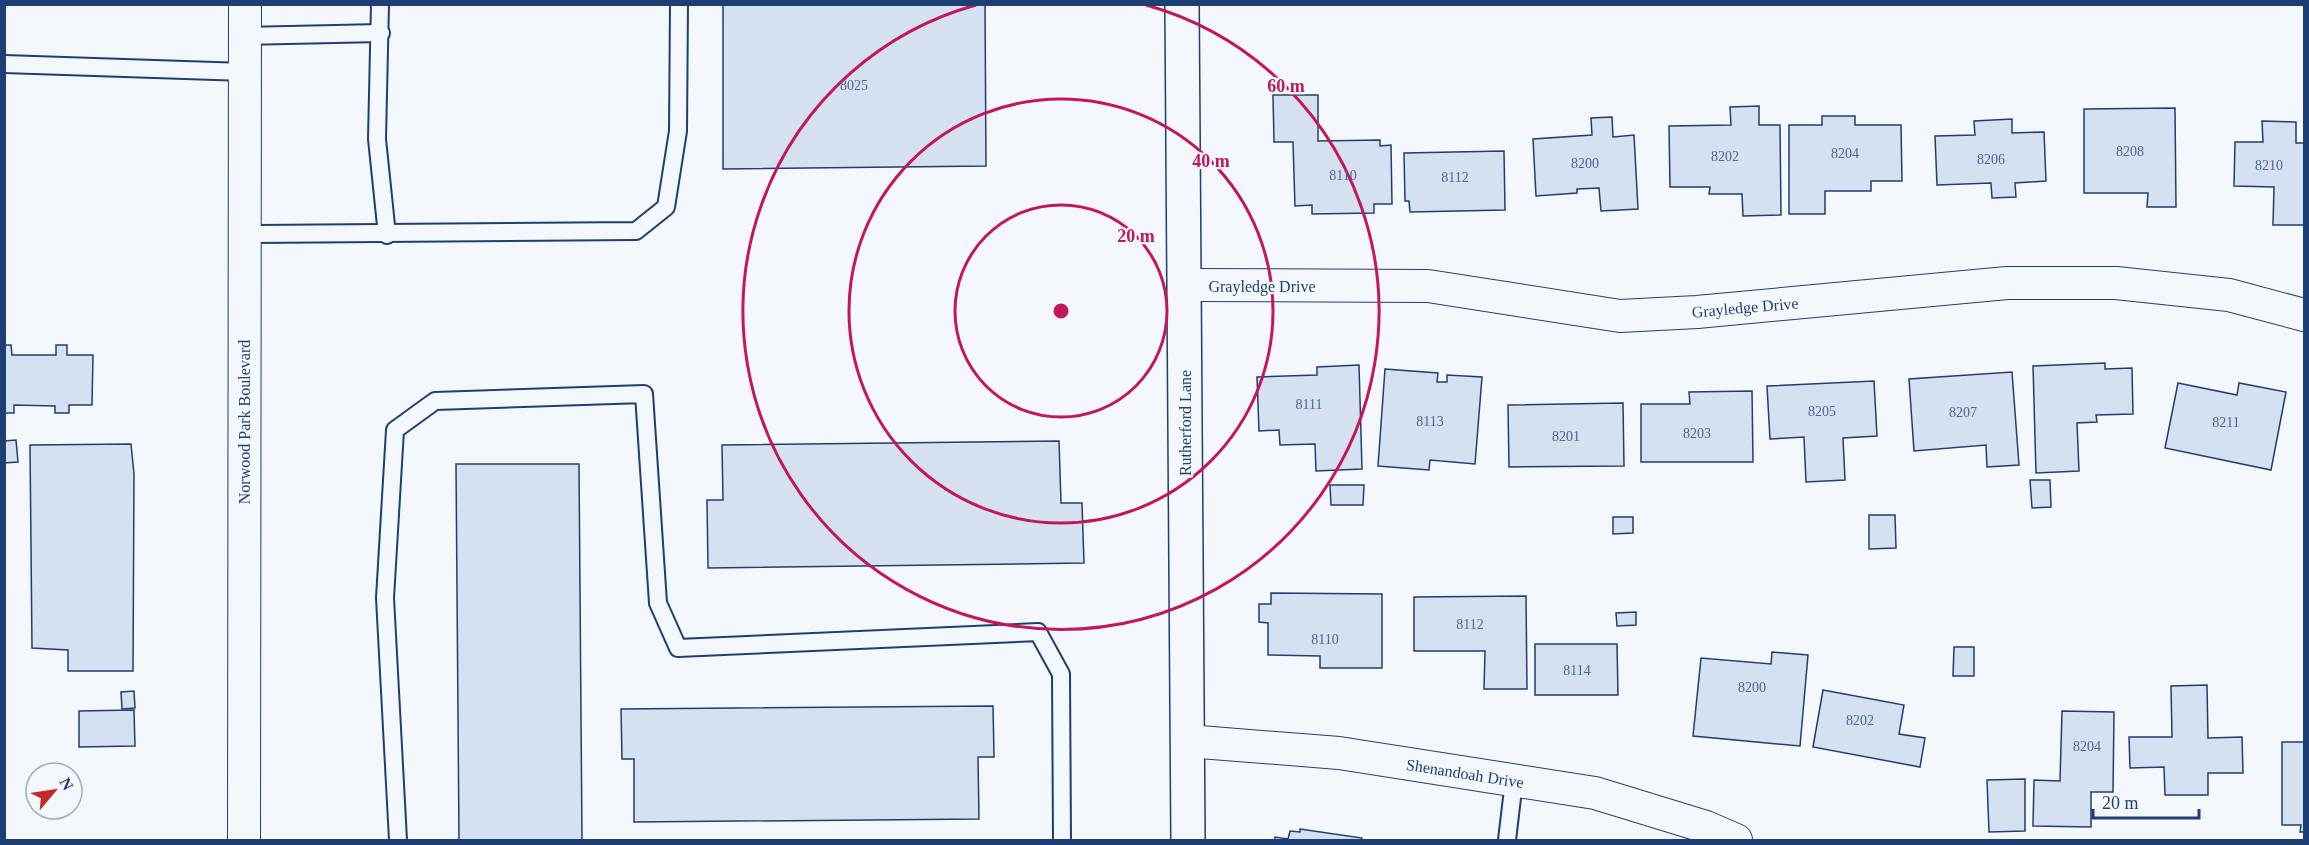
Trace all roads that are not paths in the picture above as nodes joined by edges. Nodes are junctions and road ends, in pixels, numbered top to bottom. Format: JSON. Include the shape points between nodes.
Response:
{"nodes":[{"id":1,"x":245,"y":4,"type":"edge"},
{"id":2,"x":381,"y":4,"type":"edge"},
{"id":3,"x":680,"y":4,"type":"edge"},
{"id":4,"x":1182,"y":4,"type":"edge"},
{"id":5,"x":381,"y":33,"type":"junction"},
{"id":6,"x":245,"y":36,"type":"junction"},
{"id":7,"x":4,"y":64,"type":"edge"},
{"id":8,"x":245,"y":72,"type":"junction"},
{"id":9,"x":245,"y":234,"type":"junction"},
{"id":10,"x":387,"y":234,"type":"junction"},
{"id":11,"x":1184,"y":285,"type":"junction"},
{"id":12,"x":2304,"y":315,"type":"edge"},
{"id":13,"x":1187,"y":741,"type":"junction"},
{"id":14,"x":1514,"y":781,"type":"junction"},
{"id":15,"x":244,"y":840,"type":"edge"},
{"id":16,"x":398,"y":840,"type":"edge"},
{"id":17,"x":1062,"y":840,"type":"edge"},
{"id":18,"x":1188,"y":840,"type":"edge"},
{"id":19,"x":1507,"y":840,"type":"edge"},
{"id":20,"x":1736,"y":840,"type":"edge"}],
"edges":[{"from":1,"to":6,"type":"street","name":"Norwood Park Boulevard"},
{"from":2,"to":5,"type":"lane"},
{"from":3,"to":10,"type":"lane","via":[[678,131],[666,207],[636,231]]},
{"from":4,"to":11,"type":"street","name":"Rutherford Lane"},
{"from":5,"to":6,"type":"lane"},
{"from":5,"to":10,"type":"lane","via":[[377,139]]},
{"from":6,"to":8,"type":"street","name":"Norwood Park Boulevard"},
{"from":7,"to":8,"type":"lane"},
{"from":8,"to":9,"type":"street","name":"Norwood Park Boulevard"},
{"from":9,"to":10,"type":"lane"},
{"from":9,"to":15,"type":"street","name":"Norwood Park Boulevard"},
{"from":11,"to":12,"type":"street","name":"Grayledge Drive","via":[[1428,286],[1620,316],[2007,283],[2116,283],[2229,295]]},
{"from":11,"to":13,"type":"street","name":"Rutherford Lane"},
{"from":13,"to":14,"type":"street","name":"Shenandoah Drive","via":[[1339,753]]},
{"from":13,"to":18,"type":"street","name":"Rutherford Lane"},
{"from":14,"to":19,"type":"lane"},
{"from":14,"to":20,"type":"street","name":"Shenandoah Drive","via":[[1595,794],[1706,827]]},
{"from":16,"to":17,"type":"lane","via":[[385,598],[395,430],[435,401],[644,394],[658,603],[678,648],[1038,632],[1061,674]]}]}
